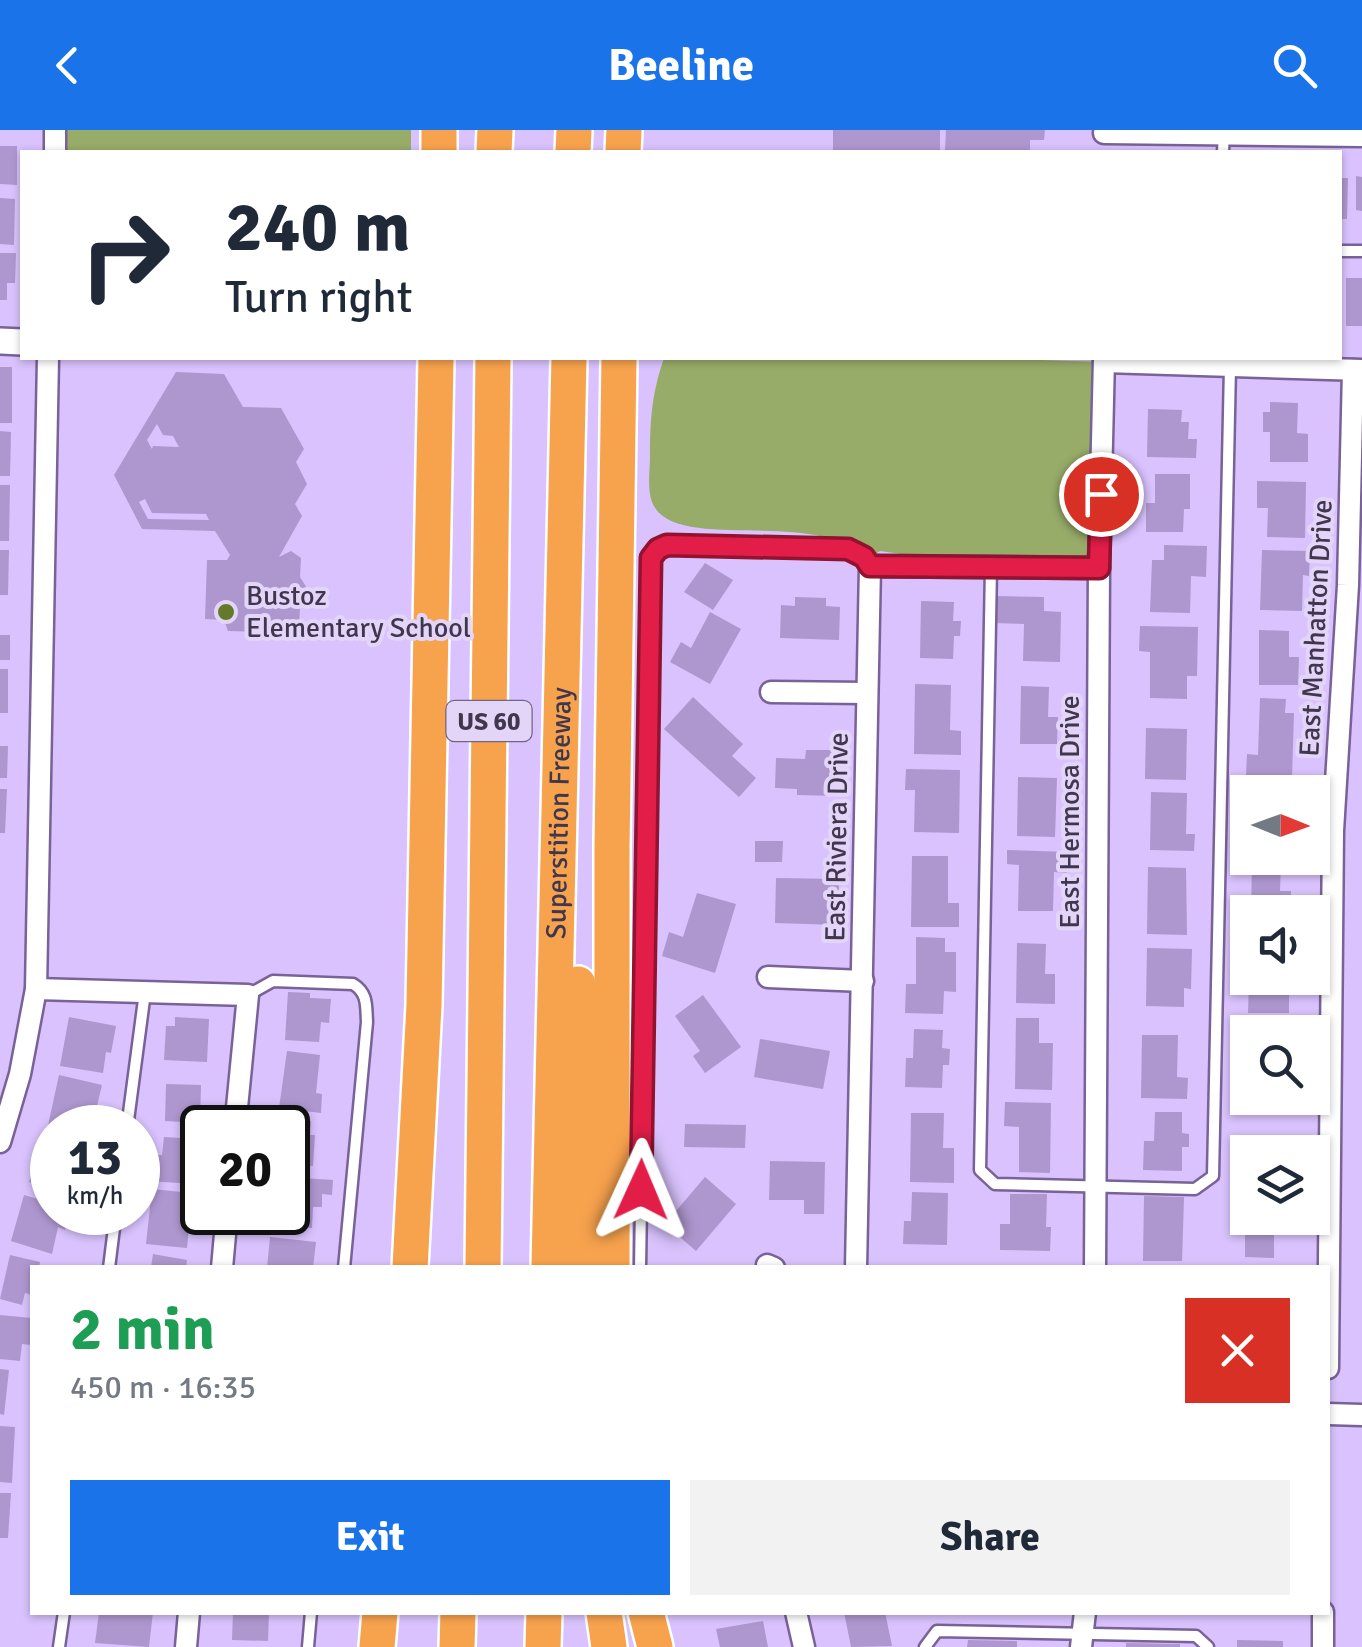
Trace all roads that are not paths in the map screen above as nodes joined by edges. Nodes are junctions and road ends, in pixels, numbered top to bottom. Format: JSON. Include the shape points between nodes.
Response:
{"nodes":[{"id":1,"x":1362,"y":136,"type":"edge"},
{"id":2,"x":1104,"y":138,"type":"edge"},
{"id":3,"x":1224,"y":139,"type":"edge"},
{"id":4,"x":48,"y":360,"type":"edge"},
{"id":5,"x":436,"y":360,"type":"edge"},
{"id":6,"x":492,"y":360,"type":"edge"},
{"id":7,"x":569,"y":360,"type":"edge"},
{"id":8,"x":619,"y":360,"type":"edge"},
{"id":9,"x":1104,"y":360,"type":"edge"},
{"id":10,"x":1230,"y":366,"type":"junction"},
{"id":11,"x":1358,"y":370,"type":"edge"},
{"id":12,"x":870,"y":566,"type":"junction"},
{"id":13,"x":991,"y":567,"type":"junction"},
{"id":14,"x":1099,"y":568,"type":"junction"},
{"id":15,"x":771,"y":692,"type":"dead end"},
{"id":16,"x":866,"y":694,"type":"junction"},
{"id":17,"x":560,"y":742,"type":"junction"},
{"id":18,"x":768,"y":977,"type":"dead end"},
{"id":19,"x":863,"y":981,"type":"junction"},
{"id":20,"x":36,"y":989,"type":"junction"},
{"id":21,"x":145,"y":992,"type":"junction"},
{"id":22,"x":248,"y":995,"type":"junction"},
{"id":23,"x":486,"y":1084,"type":"junction"},
{"id":24,"x":130,"y":1105,"type":"edge"},
{"id":25,"x":237,"y":1105,"type":"edge"},
{"id":26,"x":0,"y":1142,"type":"edge"},
{"id":27,"x":1095,"y":1188,"type":"junction"},
{"id":28,"x":113,"y":1235,"type":"edge"},
{"id":29,"x":225,"y":1235,"type":"edge"},
{"id":30,"x":109,"y":1265,"type":"edge"},
{"id":31,"x":222,"y":1265,"type":"edge"},
{"id":32,"x":344,"y":1265,"type":"edge"},
{"id":33,"x":410,"y":1265,"type":"edge"},
{"id":34,"x":472,"y":1265,"type":"edge"},
{"id":35,"x":483,"y":1265,"type":"edge"},
{"id":36,"x":548,"y":1265,"type":"edge"},
{"id":37,"x":580,"y":1265,"type":"edge"},
{"id":38,"x":612,"y":1265,"type":"edge"},
{"id":39,"x":640,"y":1265,"type":"edge"},
{"id":40,"x":856,"y":1265,"type":"edge"},
{"id":41,"x":1095,"y":1265,"type":"edge"},
{"id":42,"x":1328,"y":1265,"type":"edge"},
{"id":43,"x":1330,"y":1414,"type":"edge"},
{"id":44,"x":1362,"y":1415,"type":"edge"},
{"id":45,"x":64,"y":1615,"type":"edge"},
{"id":46,"x":190,"y":1615,"type":"edge"},
{"id":47,"x":311,"y":1615,"type":"edge"},
{"id":48,"x":380,"y":1615,"type":"edge"},
{"id":49,"x":458,"y":1615,"type":"edge"},
{"id":50,"x":478,"y":1615,"type":"edge"},
{"id":51,"x":544,"y":1615,"type":"edge"},
{"id":52,"x":605,"y":1615,"type":"edge"},
{"id":53,"x":647,"y":1615,"type":"edge"},
{"id":54,"x":797,"y":1615,"type":"edge"},
{"id":55,"x":1323,"y":1615,"type":"edge"},
{"id":56,"x":1083,"y":1631,"type":"edge"},
{"id":57,"x":60,"y":1647,"type":"edge"},
{"id":58,"x":186,"y":1647,"type":"edge"},
{"id":59,"x":308,"y":1647,"type":"edge"},
{"id":60,"x":377,"y":1647,"type":"edge"},
{"id":61,"x":457,"y":1647,"type":"edge"},
{"id":62,"x":478,"y":1647,"type":"edge"},
{"id":63,"x":544,"y":1647,"type":"edge"},
{"id":64,"x":610,"y":1647,"type":"edge"},
{"id":65,"x":652,"y":1647,"type":"edge"},
{"id":66,"x":804,"y":1647,"type":"edge"},
{"id":67,"x":925,"y":1647,"type":"edge"},
{"id":68,"x":1208,"y":1647,"type":"edge"},
{"id":69,"x":1323,"y":1647,"type":"edge"}],
"edges":[{"from":1,"to":3,"type":"street"},
{"from":2,"to":3,"type":"street"},
{"from":4,"to":20,"type":"street"},
{"from":5,"to":33,"type":"highway","via":[[424,1005]]},
{"from":6,"to":23,"type":"highway","number":"US 60"},
{"from":7,"to":17,"type":"highway","name":"Superstition Freeway","number":"US 60"},
{"from":8,"to":38,"type":"highway"},
{"from":9,"to":10,"type":"street"},
{"from":9,"to":14,"type":"street","name":"East Hermosa Drive"},
{"from":10,"to":11,"type":"street"},
{"from":10,"to":27,"type":"lane","via":[[1213,1176],[1195,1189]]},
{"from":11,"to":42,"type":"street","name":"East Manhatton Drive","via":[[1333,831]]},
{"from":12,"to":13,"type":"street"},
{"from":12,"to":16,"type":"street","name":"East Riviera Drive"},
{"from":12,"to":39,"type":"lane","via":[[848,549],[667,545],[651,558]]},
{"from":13,"to":14,"type":"street"},
{"from":13,"to":27,"type":"lane","via":[[980,1170],[995,1184]]},
{"from":14,"to":27,"type":"street","name":"East Hermosa Drive"},
{"from":15,"to":16,"type":"street","name":"East Riviera Drive"},
{"from":16,"to":19,"type":"street","name":"East Riviera Drive"},
{"from":17,"to":36,"type":"highway","name":"Superstition Freeway","number":"US 60"},
{"from":17,"to":37,"type":"highway","via":[[577,885]]},
{"from":18,"to":19,"type":"street","name":"East Riviera Drive"},
{"from":19,"to":40,"type":"street","name":"East Riviera Drive"},
{"from":20,"to":21,"type":"street"},
{"from":20,"to":26,"type":"street"},
{"from":21,"to":22,"type":"street"},
{"from":21,"to":24,"type":"lane"},
{"from":22,"to":25,"type":"street"},
{"from":22,"to":32,"type":"lane","via":[[273,981],[353,984],[366,999]]},
{"from":23,"to":34,"type":"highway"},
{"from":23,"to":35,"type":"highway","number":"US 60"},
{"from":27,"to":41,"type":"street","name":"East Hermosa Drive"},
{"from":28,"to":30,"type":"lane"},
{"from":29,"to":31,"type":"street"},
{"from":43,"to":44,"type":"street"},
{"from":45,"to":57,"type":"lane"},
{"from":46,"to":58,"type":"street"},
{"from":47,"to":59,"type":"lane"},
{"from":48,"to":60,"type":"highway"},
{"from":49,"to":61,"type":"highway"},
{"from":50,"to":62,"type":"highway"},
{"from":51,"to":63,"type":"highway"},
{"from":52,"to":64,"type":"highway"},
{"from":53,"to":65,"type":"highway"},
{"from":54,"to":66,"type":"street"},
{"from":55,"to":69,"type":"street"},
{"from":56,"to":67,"type":"lane","via":[[937,1631]]},
{"from":56,"to":68,"type":"lane","via":[[1196,1636]]}]}
